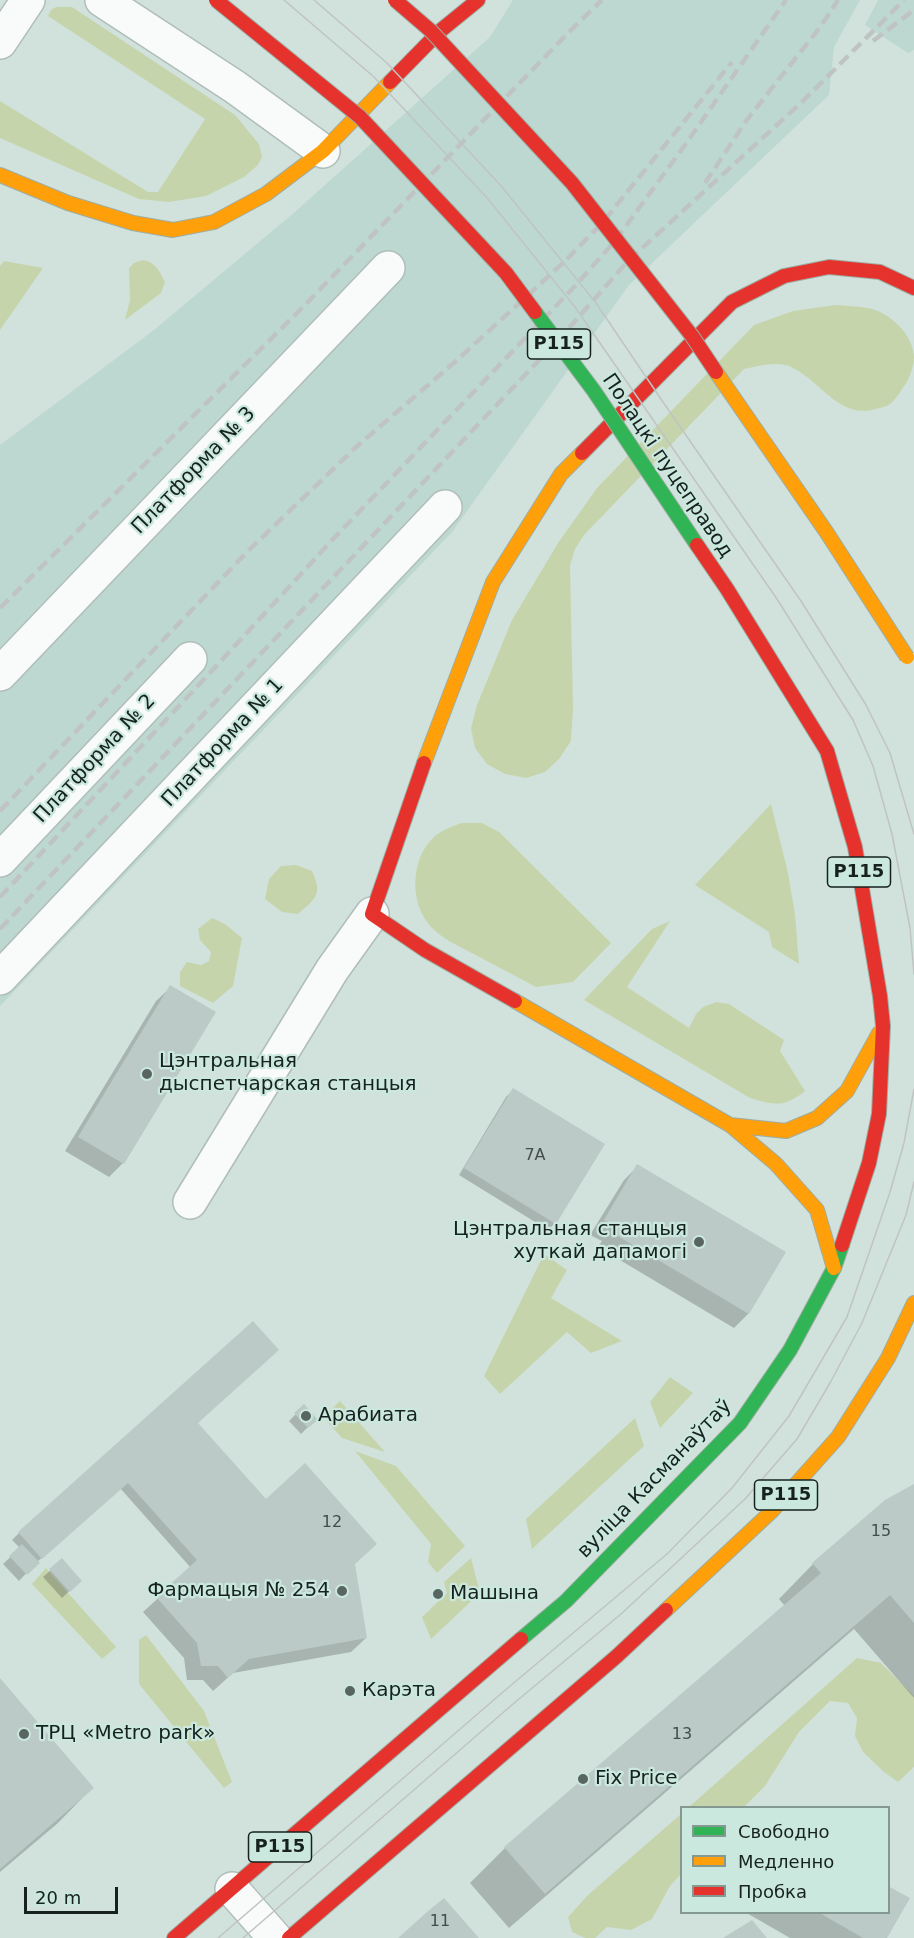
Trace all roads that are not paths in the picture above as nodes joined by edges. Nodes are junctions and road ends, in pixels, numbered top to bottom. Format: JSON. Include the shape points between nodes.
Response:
{"nodes":[{"id":1,"x":28,"y":0,"type":"edge"},
{"id":2,"x":102,"y":0,"type":"edge"},
{"id":3,"x":216,"y":0,"type":"edge"},
{"id":4,"x":395,"y":0,"type":"edge"},
{"id":5,"x":478,"y":0,"type":"edge"},
{"id":6,"x":443,"y":10,"type":"dead end"},
{"id":7,"x":440,"y":30,"type":"junction"},
{"id":8,"x":0,"y":42,"type":"edge"},
{"id":9,"x":323,"y":151,"type":"junction"},
{"id":10,"x":0,"y":175,"type":"edge"},
{"id":11,"x":388,"y":268,"type":"dead end"},
{"id":12,"x":914,"y":288,"type":"edge"},
{"id":13,"x":445,"y":507,"type":"dead end"},
{"id":14,"x":190,"y":659,"type":"dead end"},
{"id":15,"x":908,"y":662,"type":"dead end"},
{"id":16,"x":0,"y":674,"type":"edge"},
{"id":17,"x":827,"y":751,"type":"joint"},
{"id":18,"x":0,"y":860,"type":"edge"},
{"id":19,"x":372,"y":915,"type":"junction"},
{"id":20,"x":0,"y":978,"type":"edge"},
{"id":21,"x":883,"y":1026,"type":"junction"},
{"id":22,"x":730,"y":1125,"type":"junction"},
{"id":23,"x":190,"y":1202,"type":"dead end"},
{"id":24,"x":834,"y":1268,"type":"junction"},
{"id":25,"x":914,"y":1303,"type":"edge"},
{"id":26,"x":232,"y":1888,"type":"junction"},
{"id":27,"x":174,"y":1938,"type":"edge"},
{"id":28,"x":275,"y":1938,"type":"edge"},
{"id":29,"x":289,"y":1938,"type":"edge"}],
"edges":[{"from":1,"to":8,"type":"street"},
{"from":2,"to":9,"type":"street","via":[[235,87]]},
{"from":3,"to":17,"type":"main road","name":"Полацкі пуцеправод","number":"Р115","bridge":true,"via":[[360,117],[506,273],[594,391],[727,590]]},
{"from":4,"to":15,"type":"main road","bridge":true,"via":[[431,31],[572,183],[692,336],[827,533]]},
{"from":5,"to":7,"type":"main road"},
{"from":6,"to":7,"type":"main road"},
{"from":7,"to":9,"type":"main road"},
{"from":9,"to":10,"type":"main road","via":[[266,194],[214,222],[173,230],[133,223],[68,203]]},
{"from":11,"to":16,"type":"street","name":"Платформа № 3"},
{"from":12,"to":19,"type":"main road","via":[[880,272],[829,267],[784,276],[732,302],[561,474],[494,582],[423,766]]},
{"from":13,"to":20,"type":"street","name":"Платформа № 1"},
{"from":14,"to":18,"type":"street","name":"Платформа № 2"},
{"from":17,"to":21,"type":"main road","name":"вуліца Касманаўтаў","number":"Р115","via":[[855,847]]},
{"from":19,"to":22,"type":"main road","via":[[425,950]]},
{"from":19,"to":23,"type":"street","via":[[332,970]]},
{"from":21,"to":22,"type":"main road","via":[[847,1091],[817,1118],[786,1131]]},
{"from":21,"to":24,"type":"main road","name":"вуліца Касманаўтаў","number":"Р115","via":[[879,1114],[869,1163]]},
{"from":22,"to":24,"type":"main road","via":[[776,1164],[817,1210]]},
{"from":24,"to":26,"type":"main road","name":"вуліца Касманаўтаў","number":"Р115","via":[[790,1350],[740,1423],[566,1601]]},
{"from":25,"to":29,"type":"main road","number":"Р115","via":[[888,1358],[838,1437],[772,1511],[617,1656]]},
{"from":26,"to":27,"type":"main road","name":"вуліца Касманаўтаў","number":"Р115"},
{"from":26,"to":28,"type":"street"}]}
